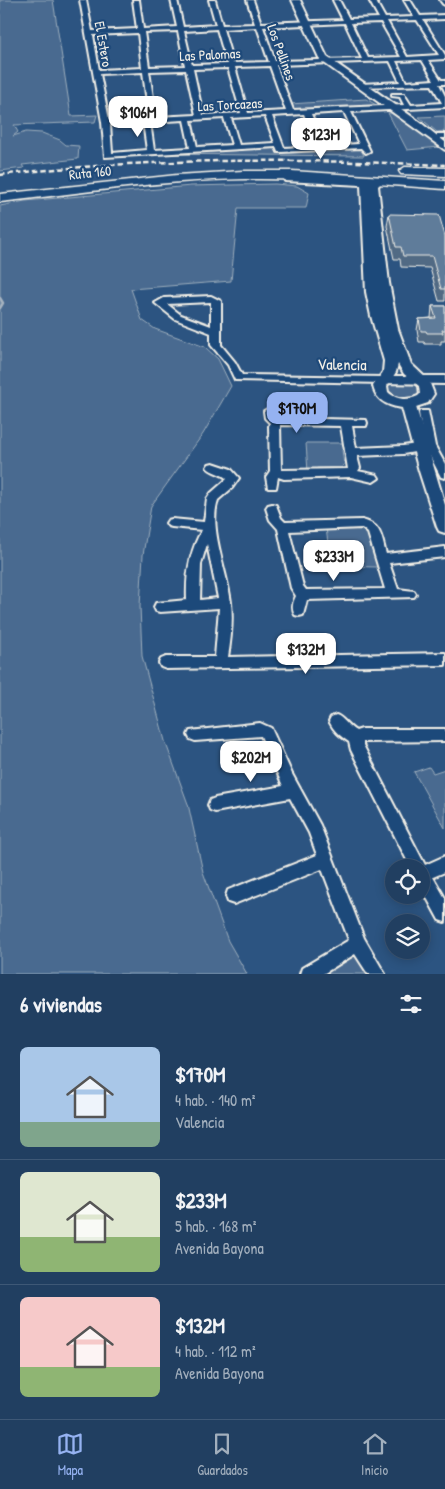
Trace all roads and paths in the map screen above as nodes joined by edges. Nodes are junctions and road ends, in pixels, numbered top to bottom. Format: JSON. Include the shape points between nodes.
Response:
{"nodes":[{"id":1,"x":83,"y":0,"type":"edge"},
{"id":2,"x":136,"y":0,"type":"edge"},
{"id":3,"x":174,"y":0,"type":"edge"},
{"id":4,"x":212,"y":0,"type":"edge"},
{"id":5,"x":250,"y":0,"type":"edge"},
{"id":6,"x":296,"y":0,"type":"edge"},
{"id":7,"x":336,"y":0,"type":"edge"},
{"id":8,"x":372,"y":0,"type":"edge"},
{"id":9,"x":407,"y":0,"type":"edge"},
{"id":10,"x":445,"y":17,"type":"edge"},
{"id":11,"x":419,"y":18,"type":"junction"},
{"id":12,"x":383,"y":20,"type":"junction"},
{"id":13,"x":347,"y":21,"type":"junction"},
{"id":14,"x":306,"y":23,"type":"junction"},
{"id":15,"x":259,"y":25,"type":"junction"},
{"id":16,"x":219,"y":27,"type":"junction"},
{"id":17,"x":180,"y":29,"type":"junction"},
{"id":18,"x":140,"y":30,"type":"junction"},
{"id":19,"x":89,"y":33,"type":"junction"},
{"id":20,"x":444,"y":57,"type":"edge"},
{"id":21,"x":424,"y":58,"type":"junction"},
{"id":22,"x":392,"y":59,"type":"junction"},
{"id":23,"x":404,"y":59,"type":"junction"},
{"id":24,"x":366,"y":60,"type":"junction"},
{"id":25,"x":326,"y":61,"type":"junction"},
{"id":26,"x":273,"y":63,"type":"junction"},
{"id":27,"x":230,"y":65,"type":"junction"},
{"id":28,"x":189,"y":67,"type":"junction"},
{"id":29,"x":145,"y":69,"type":"junction"},
{"id":30,"x":96,"y":72,"type":"junction"},
{"id":31,"x":439,"y":82,"type":"edge"},
{"id":32,"x":404,"y":84,"type":"junction"},
{"id":33,"x":361,"y":86,"type":"junction"},
{"id":34,"x":394,"y":95,"type":"dead end"},
{"id":35,"x":445,"y":103,"type":"edge"},
{"id":36,"x":408,"y":106,"type":"junction"},
{"id":37,"x":392,"y":107,"type":"junction"},
{"id":38,"x":347,"y":110,"type":"junction"},
{"id":39,"x":307,"y":112,"type":"junction"},
{"id":40,"x":290,"y":113,"type":"junction"},
{"id":41,"x":268,"y":114,"type":"junction"},
{"id":42,"x":245,"y":115,"type":"junction"},
{"id":43,"x":228,"y":116,"type":"junction"},
{"id":44,"x":187,"y":118,"type":"junction"},
{"id":45,"x":200,"y":118,"type":"junction"},
{"id":46,"x":150,"y":120,"type":"junction"},
{"id":47,"x":106,"y":122,"type":"junction"},
{"id":48,"x":418,"y":125,"type":"junction"},
{"id":49,"x":443,"y":137,"type":"edge"},
{"id":50,"x":445,"y":147,"type":"edge"},
{"id":51,"x":236,"y":148,"type":"junction"},
{"id":52,"x":279,"y":148,"type":"junction"},
{"id":53,"x":322,"y":148,"type":"junction"},
{"id":54,"x":194,"y":150,"type":"junction"},
{"id":55,"x":151,"y":152,"type":"junction"},
{"id":56,"x":445,"y":172,"type":"edge"},
{"id":57,"x":182,"y":175,"type":"junction"},
{"id":58,"x":374,"y":183,"type":"junction"},
{"id":59,"x":445,"y":183,"type":"edge"},
{"id":60,"x":0,"y":189,"type":"edge"},
{"id":61,"x":0,"y":198,"type":"edge"},
{"id":62,"x":215,"y":331,"type":"junction"},
{"id":63,"x":383,"y":380,"type":"junction"},
{"id":64,"x":445,"y":380,"type":"edge"},
{"id":65,"x":421,"y":381,"type":"junction"},
{"id":66,"x":408,"y":404,"type":"junction"},
{"id":67,"x":269,"y":410,"type":"dead end"},
{"id":68,"x":424,"y":413,"type":"dead end"},
{"id":69,"x":276,"y":422,"type":"junction"},
{"id":70,"x":362,"y":423,"type":"dead end"},
{"id":71,"x":344,"y":424,"type":"junction"},
{"id":72,"x":424,"y":447,"type":"junction"},
{"id":73,"x":351,"y":452,"type":"junction"},
{"id":74,"x":213,"y":468,"type":"dead end"},
{"id":75,"x":276,"y":472,"type":"junction"},
{"id":76,"x":352,"y":473,"type":"junction"},
{"id":77,"x":445,"y":474,"type":"edge"},
{"id":78,"x":373,"y":478,"type":"dead end"},
{"id":79,"x":272,"y":484,"type":"dead end"},
{"id":80,"x":272,"y":508,"type":"dead end"},
{"id":81,"x":444,"y":522,"type":"edge"},
{"id":82,"x":172,"y":523,"type":"dead end"},
{"id":83,"x":211,"y":527,"type":"junction"},
{"id":84,"x":284,"y":528,"type":"junction"},
{"id":85,"x":445,"y":552,"type":"edge"},
{"id":86,"x":382,"y":559,"type":"junction"},
{"id":87,"x":392,"y":594,"type":"junction"},
{"id":88,"x":410,"y":594,"type":"dead end"},
{"id":89,"x":303,"y":595,"type":"junction"},
{"id":90,"x":225,"y":603,"type":"junction"},
{"id":91,"x":194,"y":605,"type":"junction"},
{"id":92,"x":160,"y":607,"type":"dead end"},
{"id":93,"x":299,"y":612,"type":"dead end"},
{"id":94,"x":445,"y":660,"type":"edge"},
{"id":95,"x":221,"y":662,"type":"junction"},
{"id":96,"x":166,"y":663,"type":"dead end"},
{"id":97,"x":336,"y":721,"type":"dead end"},
{"id":98,"x":195,"y":735,"type":"dead end"},
{"id":99,"x":445,"y":735,"type":"edge"},
{"id":100,"x":356,"y":739,"type":"junction"},
{"id":101,"x":293,"y":791,"type":"junction"},
{"id":102,"x":215,"y":805,"type":"dead end"},
{"id":103,"x":327,"y":859,"type":"junction"},
{"id":104,"x":415,"y":859,"type":"edge"},
{"id":105,"x":445,"y":864,"type":"edge"},
{"id":106,"x":430,"y":868,"type":"edge"},
{"id":107,"x":430,"y":887,"type":"edge"},
{"id":108,"x":234,"y":896,"type":"dead end"},
{"id":109,"x":445,"y":914,"type":"edge"},
{"id":110,"x":358,"y":943,"type":"junction"},
{"id":111,"x":308,"y":974,"type":"edge"},
{"id":112,"x":377,"y":974,"type":"edge"}],
"edges":[{"from":1,"to":19,"type":"street","name":"El Estero"},
{"from":2,"to":18,"type":"street"},
{"from":3,"to":17,"type":"street"},
{"from":4,"to":16,"type":"street"},
{"from":5,"to":15,"type":"street","name":"Los Pellines"},
{"from":6,"to":14,"type":"main road"},
{"from":7,"to":13,"type":"street"},
{"from":8,"to":12,"type":"street"},
{"from":9,"to":11,"type":"street"},
{"from":10,"to":11,"type":"street"},
{"from":11,"to":12,"type":"street"},
{"from":11,"to":20,"type":"street"},
{"from":12,"to":13,"type":"street"},
{"from":12,"to":23,"type":"street"},
{"from":13,"to":14,"type":"street"},
{"from":13,"to":24,"type":"street"},
{"from":14,"to":15,"type":"street"},
{"from":14,"to":25,"type":"main road","via":[[318,52]]},
{"from":15,"to":16,"type":"street"},
{"from":15,"to":26,"type":"street","name":"Los Pellines"},
{"from":16,"to":17,"type":"street"},
{"from":16,"to":27,"type":"street"},
{"from":17,"to":18,"type":"street"},
{"from":17,"to":28,"type":"street"},
{"from":18,"to":19,"type":"street"},
{"from":18,"to":29,"type":"street"},
{"from":19,"to":30,"type":"street","name":"El Estero"},
{"from":20,"to":21,"type":"street","name":"Las Palomas"},
{"from":21,"to":23,"type":"street","name":"Las Palomas"},
{"from":21,"to":31,"type":"street"},
{"from":22,"to":23,"type":"street","name":"Las Palomas"},
{"from":22,"to":24,"type":"street","name":"Las Palomas"},
{"from":22,"to":32,"type":"street"},
{"from":24,"to":25,"type":"street","name":"Las Palomas"},
{"from":25,"to":26,"type":"street","name":"Las Palomas"},
{"from":25,"to":33,"type":"main road"},
{"from":26,"to":27,"type":"street","name":"Las Palomas"},
{"from":26,"to":40,"type":"street","name":"Los Pellines"},
{"from":27,"to":28,"type":"street","name":"Las Palomas"},
{"from":27,"to":42,"type":"street"},
{"from":28,"to":29,"type":"street","name":"Las Palomas"},
{"from":28,"to":45,"type":"street"},
{"from":29,"to":30,"type":"street","name":"Las Palomas"},
{"from":29,"to":46,"type":"street"},
{"from":30,"to":47,"type":"street","name":"El Estero"},
{"from":31,"to":32,"type":"street"},
{"from":31,"to":35,"type":"street"},
{"from":32,"to":33,"type":"street"},
{"from":33,"to":37,"type":"main road"},
{"from":34,"to":36,"type":"street","via":[[402,95]]},
{"from":35,"to":36,"type":"street","name":"Las Torcazas"},
{"from":36,"to":37,"type":"street","name":"Las Torcazas"},
{"from":37,"to":38,"type":"street","name":"Las Torcazas"},
{"from":37,"to":48,"type":"main road"},
{"from":38,"to":39,"type":"street","name":"Las Torcazas"},
{"from":38,"to":53,"type":"street","via":[[365,149]]},
{"from":39,"to":40,"type":"street","name":"Las Torcazas"},
{"from":39,"to":53,"type":"street"},
{"from":40,"to":41,"type":"street","name":"Las Torcazas"},
{"from":41,"to":42,"type":"street","name":"Las Torcazas"},
{"from":41,"to":52,"type":"street"},
{"from":42,"to":43,"type":"street","name":"Las Torcazas"},
{"from":43,"to":45,"type":"street","name":"Las Torcazas"},
{"from":43,"to":51,"type":"street"},
{"from":44,"to":45,"type":"street","name":"Las Torcazas"},
{"from":44,"to":46,"type":"street","name":"Las Torcazas"},
{"from":44,"to":54,"type":"street"},
{"from":46,"to":47,"type":"street","name":"Las Torcazas"},
{"from":46,"to":55,"type":"street"},
{"from":47,"to":55,"type":"street","name":"El Estero","via":[[108,155]]},
{"from":48,"to":49,"type":"main road"},
{"from":48,"to":50,"type":"main road"},
{"from":51,"to":52,"type":"street"},
{"from":51,"to":54,"type":"street"},
{"from":52,"to":53,"type":"street"},
{"from":54,"to":55,"type":"street"},
{"from":56,"to":57,"type":"highway","via":[[282,168]]},
{"from":57,"to":58,"type":"main road"},
{"from":57,"to":58,"type":"highway","via":[[274,174]]},
{"from":57,"to":60,"type":"highway","name":"Ruta 160"},
{"from":57,"to":61,"type":"highway","name":"Ruta 160"},
{"from":58,"to":59,"type":"highway"},
{"from":58,"to":63,"type":"main road","via":[[371,285],[391,364]]},
{"from":58,"to":65,"type":"main road","via":[[385,308],[402,361]]},
{"from":62,"to":62,"type":"street","via":[[178,317],[160,304],[165,301],[215,300]]},
{"from":62,"to":63,"type":"street","name":"Valencia","via":[[217,348],[232,364],[239,378]]},
{"from":63,"to":65,"type":"street","name":"Valencia"},
{"from":63,"to":66,"type":"main road","via":[[380,390],[385,396]]},
{"from":64,"to":65,"type":"street","name":"Valencia"},
{"from":65,"to":66,"type":"main road","via":[[427,388],[426,396]]},
{"from":66,"to":72,"type":"main road"},
{"from":67,"to":69,"type":"street","via":[[270,418]]},
{"from":68,"to":72,"type":"street"},
{"from":69,"to":71,"type":"street"},
{"from":69,"to":75,"type":"street"},
{"from":70,"to":71,"type":"street"},
{"from":71,"to":73,"type":"street"},
{"from":72,"to":73,"type":"street"},
{"from":72,"to":77,"type":"street"},
{"from":72,"to":81,"type":"main road"},
{"from":73,"to":76,"type":"street"},
{"from":74,"to":83,"type":"street","via":[[227,472],[233,478],[212,501]]},
{"from":75,"to":76,"type":"street","via":[[284,475]]},
{"from":75,"to":79,"type":"street"},
{"from":76,"to":78,"type":"street"},
{"from":80,"to":84,"type":"street","via":[[276,520]]},
{"from":82,"to":83,"type":"street"},
{"from":83,"to":90,"type":"street"},
{"from":83,"to":91,"type":"street","via":[[195,558]]},
{"from":84,"to":86,"type":"street","via":[[290,525],[366,525],[372,529]]},
{"from":84,"to":89,"type":"street","via":[[297,588]]},
{"from":85,"to":86,"type":"street"},
{"from":86,"to":87,"type":"street"},
{"from":87,"to":88,"type":"street"},
{"from":87,"to":89,"type":"street"},
{"from":89,"to":93,"type":"street"},
{"from":90,"to":91,"type":"street"},
{"from":90,"to":95,"type":"street"},
{"from":91,"to":92,"type":"street"},
{"from":94,"to":95,"type":"street"},
{"from":95,"to":96,"type":"street"},
{"from":97,"to":100,"type":"street","via":[[342,730]]},
{"from":98,"to":101,"type":"street","via":[[265,730]]},
{"from":99,"to":100,"type":"street","via":[[362,735]]},
{"from":100,"to":104,"type":"street","via":[[356,746]]},
{"from":101,"to":102,"type":"street"},
{"from":101,"to":103,"type":"street"},
{"from":103,"to":108,"type":"street"},
{"from":103,"to":110,"type":"street"},
{"from":105,"to":106,"type":"street"},
{"from":107,"to":109,"type":"street"},
{"from":110,"to":111,"type":"street"},
{"from":110,"to":112,"type":"street"}]}
